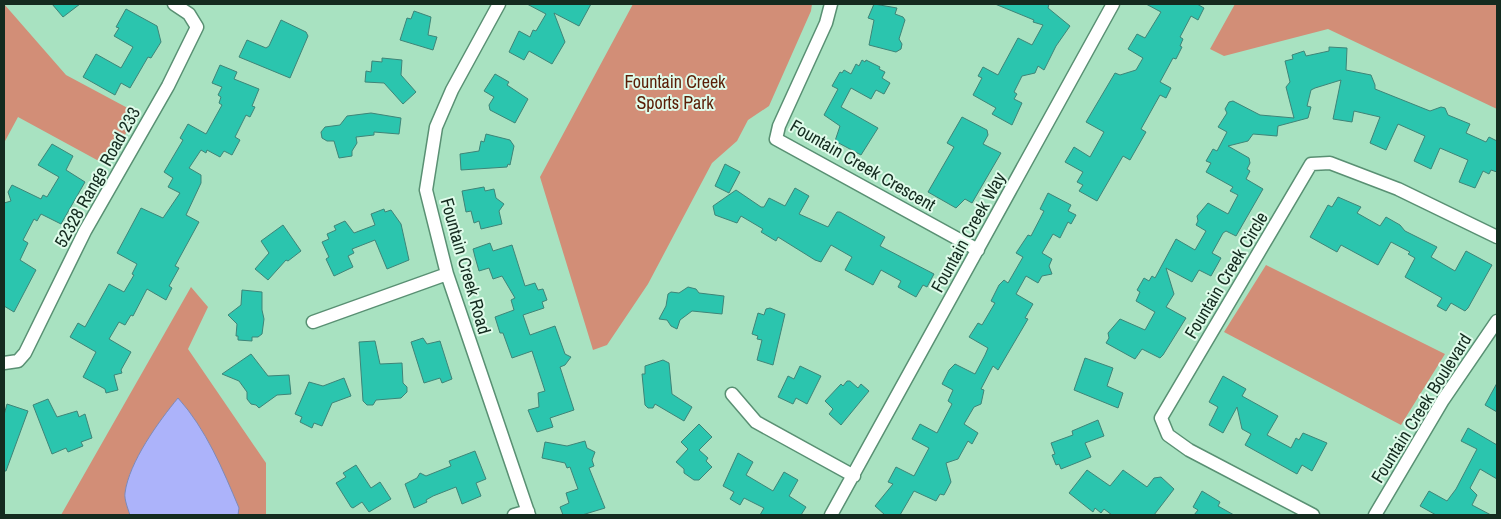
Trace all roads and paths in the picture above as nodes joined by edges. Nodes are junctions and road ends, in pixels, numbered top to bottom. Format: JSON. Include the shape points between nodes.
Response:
{"nodes":[{"id":1,"x":174,"y":4,"type":"edge"},
{"id":2,"x":499,"y":4,"type":"edge"},
{"id":3,"x":831,"y":4,"type":"edge"},
{"id":4,"x":1113,"y":4,"type":"edge"},
{"id":5,"x":1497,"y":237,"type":"edge"},
{"id":6,"x":978,"y":250,"type":"junction"},
{"id":7,"x":447,"y":274,"type":"junction"},
{"id":8,"x":1497,"y":321,"type":"edge"},
{"id":9,"x":313,"y":322,"type":"dead end"},
{"id":10,"x":4,"y":363,"type":"edge"},
{"id":11,"x":732,"y":394,"type":"dead end"},
{"id":12,"x":854,"y":476,"type":"junction"},
{"id":13,"x":528,"y":513,"type":"edge"},
{"id":14,"x":514,"y":515,"type":"edge"},
{"id":15,"x":831,"y":515,"type":"edge"},
{"id":16,"x":1313,"y":515,"type":"edge"},
{"id":17,"x":1375,"y":515,"type":"edge"}],
"edges":[{"from":1,"to":10,"type":"street","name":"52328 Range Road 233","via":[[189,14],[197,27],[168,86],[85,231],[25,353],[18,361]]},
{"from":2,"to":7,"type":"street","name":"Fountain Creek Road","via":[[452,90],[436,127],[426,190]]},
{"from":3,"to":6,"type":"street","name":"Fountain Creek Crescent","via":[[826,23],[776,139]]},
{"from":4,"to":6,"type":"street","name":"Fountain Creek Way"},
{"from":5,"to":16,"type":"street","name":"Fountain Creek Circle","via":[[1398,189],[1330,163],[1311,164],[1161,418],[1168,435],[1189,450]]},
{"from":6,"to":12,"type":"street","name":"Fountain Creek Way"},
{"from":7,"to":9,"type":"street"},
{"from":7,"to":13,"type":"street","name":"Fountain Creek Road"},
{"from":8,"to":17,"type":"street","name":"Fountain Creek Boulevard","via":[[1443,400]]},
{"from":11,"to":12,"type":"street","via":[[756,422]]},
{"from":12,"to":15,"type":"street","name":"Fountain Creek Way"},
{"from":13,"to":14,"type":"street"}]}
